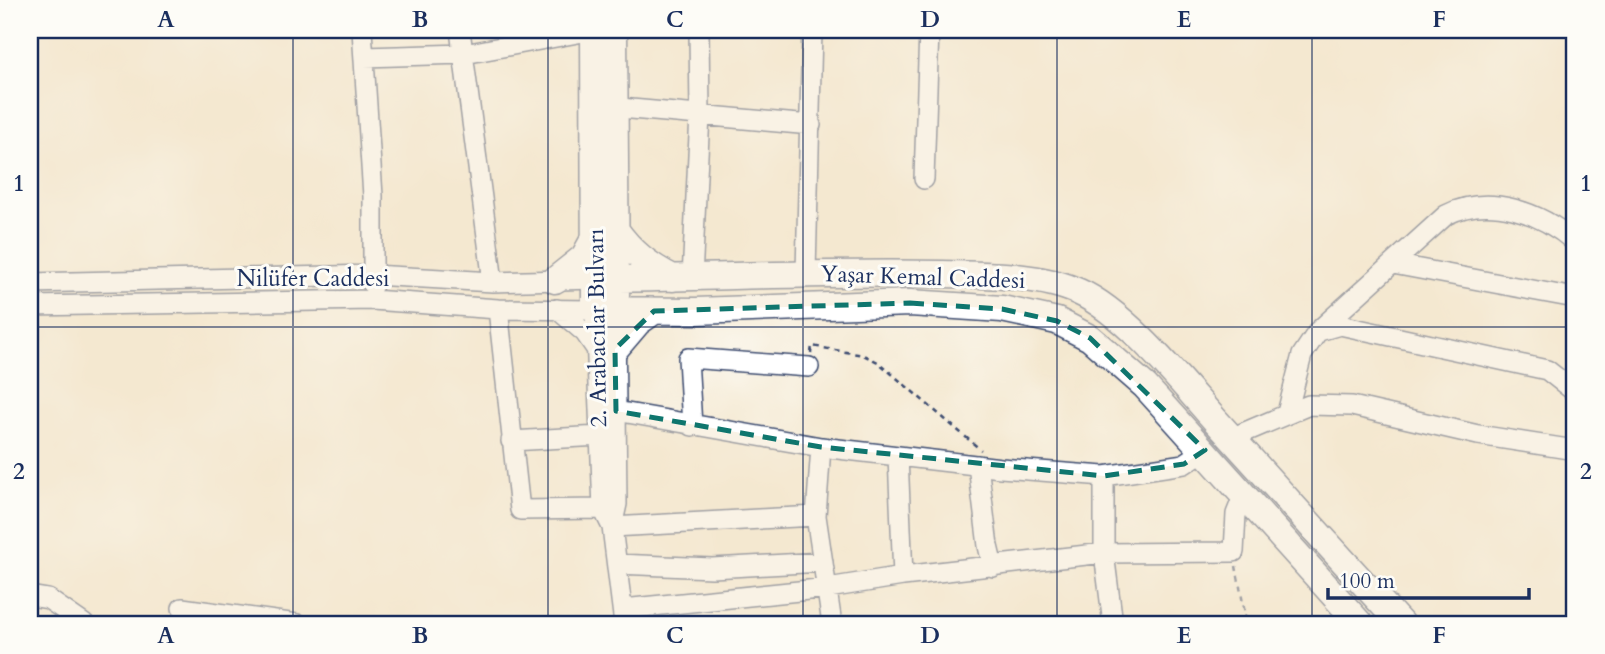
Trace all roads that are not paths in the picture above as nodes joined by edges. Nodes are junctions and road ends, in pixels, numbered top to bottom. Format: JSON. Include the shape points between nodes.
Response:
{"nodes":[{"id":1,"x":362,"y":30,"type":"edge"},
{"id":2,"x":460,"y":30,"type":"edge"},
{"id":3,"x":594,"y":30,"type":"edge"},
{"id":4,"x":614,"y":30,"type":"edge"},
{"id":5,"x":699,"y":30,"type":"edge"},
{"id":6,"x":812,"y":30,"type":"edge"},
{"id":7,"x":929,"y":30,"type":"edge"},
{"id":8,"x":464,"y":54,"type":"junction"},
{"id":9,"x":364,"y":57,"type":"junction"},
{"id":10,"x":620,"y":108,"type":"dead end"},
{"id":11,"x":700,"y":115,"type":"junction"},
{"id":12,"x":811,"y":125,"type":"junction"},
{"id":13,"x":924,"y":179,"type":"dead end"},
{"id":14,"x":605,"y":233,"type":"junction"},
{"id":15,"x":1575,"y":242,"type":"edge"},
{"id":16,"x":1392,"y":264,"type":"junction"},
{"id":17,"x":806,"y":272,"type":"junction"},
{"id":18,"x":373,"y":275,"type":"junction"},
{"id":19,"x":605,"y":279,"type":"junction"},
{"id":20,"x":683,"y":279,"type":"junction"},
{"id":21,"x":555,"y":280,"type":"junction"},
{"id":22,"x":493,"y":282,"type":"junction"},
{"id":23,"x":30,"y":283,"type":"edge"},
{"id":24,"x":1575,"y":298,"type":"edge"},
{"id":25,"x":372,"y":300,"type":"junction"},
{"id":26,"x":30,"y":306,"type":"edge"},
{"id":27,"x":498,"y":309,"type":"junction"},
{"id":28,"x":556,"y":309,"type":"junction"},
{"id":29,"x":605,"y":311,"type":"junction"},
{"id":30,"x":654,"y":311,"type":"junction"},
{"id":31,"x":1318,"y":331,"type":"junction"},
{"id":32,"x":606,"y":349,"type":"junction"},
{"id":33,"x":809,"y":367,"type":"road end"},
{"id":34,"x":1575,"y":392,"type":"edge"},
{"id":35,"x":616,"y":411,"type":"junction"},
{"id":36,"x":1287,"y":414,"type":"junction"},
{"id":37,"x":692,"y":426,"type":"junction"},
{"id":38,"x":600,"y":436,"type":"junction"},
{"id":39,"x":1231,"y":438,"type":"junction"},
{"id":40,"x":511,"y":441,"type":"junction"},
{"id":41,"x":821,"y":447,"type":"junction"},
{"id":42,"x":1205,"y":450,"type":"junction"},
{"id":43,"x":1575,"y":450,"type":"edge"},
{"id":44,"x":898,"y":456,"type":"junction"},
{"id":45,"x":978,"y":465,"type":"junction"},
{"id":46,"x":1104,"y":476,"type":"junction"},
{"id":47,"x":1244,"y":494,"type":"junction"},
{"id":48,"x":603,"y":509,"type":"junction"},
{"id":49,"x":816,"y":516,"type":"junction"},
{"id":50,"x":612,"y":527,"type":"junction"},
{"id":51,"x":1104,"y":553,"type":"junction"},
{"id":52,"x":823,"y":562,"type":"junction"},
{"id":53,"x":617,"y":564,"type":"junction"},
{"id":54,"x":993,"y":567,"type":"junction"},
{"id":55,"x":903,"y":576,"type":"junction"},
{"id":56,"x":828,"y":588,"type":"junction"},
{"id":57,"x":30,"y":596,"type":"edge"},
{"id":58,"x":182,"y":608,"type":"dead end"},
{"id":59,"x":621,"y":620,"type":"edge"},
{"id":60,"x":84,"y":624,"type":"edge"},
{"id":61,"x":297,"y":624,"type":"edge"},
{"id":62,"x":832,"y":624,"type":"edge"},
{"id":63,"x":1113,"y":624,"type":"edge"},
{"id":64,"x":1360,"y":624,"type":"edge"},
{"id":65,"x":1401,"y":624,"type":"edge"}],
"edges":[{"from":1,"to":9,"type":"street"},
{"from":2,"to":8,"type":"street"},
{"from":3,"to":8,"type":"street"},
{"from":3,"to":14,"type":"main road","name":"2. Arabacılar Bulvarı"},
{"from":4,"to":14,"type":"main road"},
{"from":5,"to":11,"type":"street"},
{"from":6,"to":12,"type":"street"},
{"from":7,"to":13,"type":"street"},
{"from":8,"to":9,"type":"street"},
{"from":8,"to":22,"type":"street"},
{"from":9,"to":18,"type":"street"},
{"from":10,"to":11,"type":"street"},
{"from":11,"to":12,"type":"street"},
{"from":11,"to":20,"type":"street"},
{"from":12,"to":17,"type":"street"},
{"from":14,"to":19,"type":"main road","name":"2. Arabacılar Bulvarı"},
{"from":14,"to":20,"type":"main road","via":[[640,258]]},
{"from":14,"to":21,"type":"main road"},
{"from":15,"to":16,"type":"street","via":[[1521,210],[1462,206]]},
{"from":16,"to":24,"type":"street"},
{"from":16,"to":31,"type":"street"},
{"from":17,"to":20,"type":"main road","name":"Yaşar Kemal Caddesi"},
{"from":17,"to":39,"type":"main road","name":"Yaşar Kemal Caddesi","via":[[982,275],[1066,287],[1121,320]]},
{"from":18,"to":22,"type":"street"},
{"from":18,"to":23,"type":"street"},
{"from":18,"to":25,"type":"street"},
{"from":19,"to":20,"type":"main road","name":"Yaşar Kemal Caddesi"},
{"from":19,"to":21,"type":"street"},
{"from":19,"to":29,"type":"main road","name":"2. Arabacılar Bulvarı"},
{"from":21,"to":22,"type":"street"},
{"from":25,"to":26,"type":"street","name":"Nilüfer Caddesi"},
{"from":25,"to":27,"type":"street","name":"Nilüfer Caddesi"},
{"from":27,"to":28,"type":"street","name":"Nilüfer Caddesi"},
{"from":27,"to":40,"type":"street"},
{"from":28,"to":29,"type":"street","name":"Nilüfer Caddesi"},
{"from":28,"to":32,"type":"street"},
{"from":29,"to":30,"type":"main road","name":"Yaşar Kemal Caddesi"},
{"from":29,"to":32,"type":"street","name":"2. Arabacılar Bulvarı"},
{"from":30,"to":32,"type":"main road"},
{"from":30,"to":42,"type":"main road","name":"Yaşar Kemal Caddesi","via":[[910,303],[1033,314],[1076,330],[1108,352]]},
{"from":31,"to":34,"type":"street","via":[[1340,326],[1547,370]]},
{"from":31,"to":36,"type":"street","via":[[1302,355]]},
{"from":32,"to":35,"type":"street"},
{"from":32,"to":38,"type":"street","name":"2. Arabacılar Bulvarı"},
{"from":33,"to":37,"type":"street","via":[[688,358]]},
{"from":35,"to":37,"type":"street"},
{"from":35,"to":50,"type":"street","via":[[617,504]]},
{"from":36,"to":39,"type":"street"},
{"from":36,"to":43,"type":"street","via":[[1309,405],[1352,406],[1478,435]]},
{"from":37,"to":41,"type":"street"},
{"from":38,"to":40,"type":"street"},
{"from":38,"to":48,"type":"street","name":"2. Arabacılar Bulvarı"},
{"from":39,"to":65,"type":"main road","name":"Yaşar Kemal Caddesi"},
{"from":40,"to":48,"type":"street","via":[[520,510]]},
{"from":41,"to":44,"type":"street"},
{"from":41,"to":49,"type":"street"},
{"from":42,"to":46,"type":"street","via":[[1184,464]]},
{"from":42,"to":47,"type":"main road","name":"Yaşar Kemal Caddesi"},
{"from":44,"to":45,"type":"street"},
{"from":44,"to":55,"type":"street"},
{"from":45,"to":46,"type":"street"},
{"from":45,"to":54,"type":"street"},
{"from":46,"to":51,"type":"street"},
{"from":47,"to":51,"type":"street","via":[[1236,514],[1234,552]]},
{"from":47,"to":64,"type":"main road","name":"Yaşar Kemal Caddesi"},
{"from":48,"to":50,"type":"street","name":"2. Arabacılar Bulvarı"},
{"from":49,"to":50,"type":"street"},
{"from":49,"to":52,"type":"street"},
{"from":50,"to":53,"type":"street","name":"2. Arabacılar Bulvarı"},
{"from":51,"to":54,"type":"street"},
{"from":51,"to":63,"type":"street"},
{"from":52,"to":53,"type":"street","via":[[712,569]]},
{"from":52,"to":56,"type":"street"},
{"from":53,"to":59,"type":"street","name":"2. Arabacılar Bulvarı"},
{"from":54,"to":55,"type":"street"},
{"from":55,"to":56,"type":"street"},
{"from":56,"to":59,"type":"street"},
{"from":56,"to":62,"type":"street"},
{"from":57,"to":60,"type":"street","via":[[48,599]]},
{"from":58,"to":61,"type":"street"}]}
